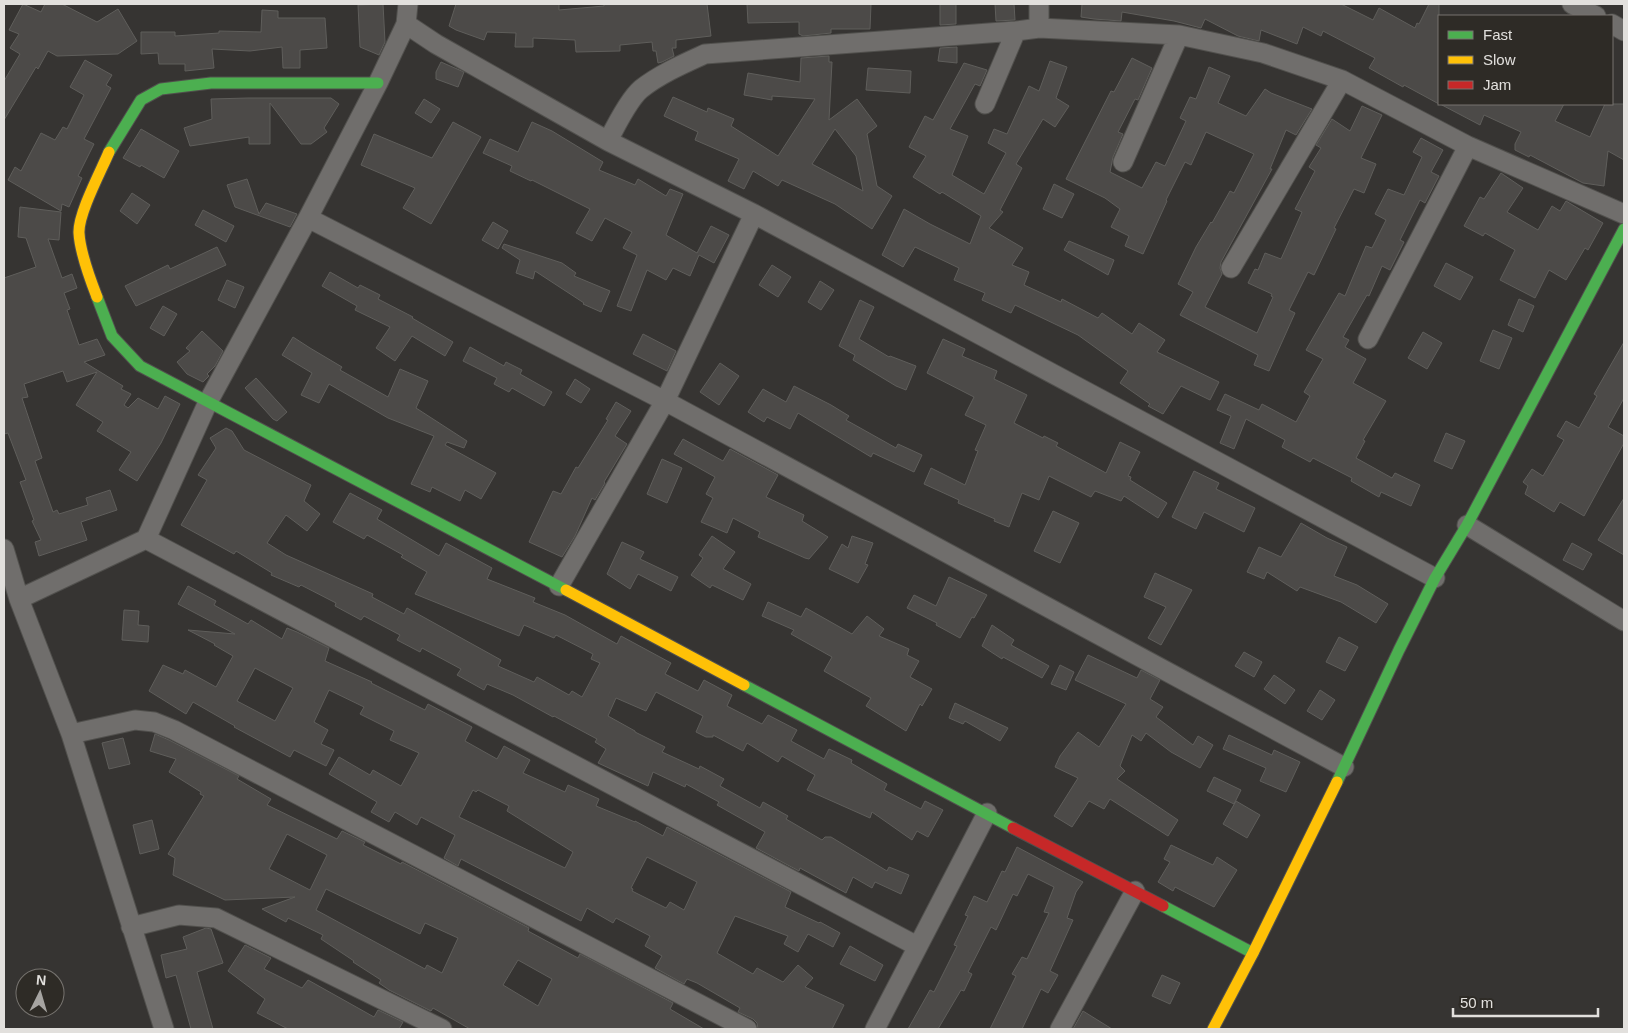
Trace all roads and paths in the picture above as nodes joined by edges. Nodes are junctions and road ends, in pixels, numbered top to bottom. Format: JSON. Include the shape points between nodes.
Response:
{"nodes":[{"id":1,"x":408,"y":4,"type":"edge"},
{"id":2,"x":1039,"y":4,"type":"edge"},
{"id":3,"x":1572,"y":4,"type":"edge"},
{"id":4,"x":1594,"y":15,"type":"edge"},
{"id":5,"x":406,"y":24,"type":"junction"},
{"id":6,"x":1613,"y":25,"type":"edge"},
{"id":7,"x":1039,"y":28,"type":"junction"},
{"id":8,"x":1624,"y":31,"type":"edge"},
{"id":9,"x":1016,"y":32,"type":"junction"},
{"id":10,"x":1179,"y":35,"type":"junction"},
{"id":11,"x":1342,"y":80,"type":"junction"},
{"id":12,"x":378,"y":83,"type":"junction"},
{"id":13,"x":984,"y":104,"type":"dead end"},
{"id":14,"x":608,"y":141,"type":"junction"},
{"id":15,"x":1468,"y":146,"type":"junction"},
{"id":16,"x":1123,"y":162,"type":"dead end"},
{"id":17,"x":754,"y":214,"type":"junction"},
{"id":18,"x":1624,"y":214,"type":"edge"},
{"id":19,"x":308,"y":218,"type":"junction"},
{"id":20,"x":1624,"y":230,"type":"edge"},
{"id":21,"x":1231,"y":268,"type":"dead end"},
{"id":22,"x":1368,"y":339,"type":"dead end"},
{"id":23,"x":665,"y":401,"type":"junction"},
{"id":24,"x":208,"y":402,"type":"junction"},
{"id":25,"x":1467,"y":524,"type":"junction"},
{"id":26,"x":146,"y":539,"type":"junction"},
{"id":27,"x":4,"y":549,"type":"edge"},
{"id":28,"x":1435,"y":578,"type":"junction"},
{"id":29,"x":559,"y":586,"type":"junction"},
{"id":30,"x":19,"y":599,"type":"junction"},
{"id":31,"x":1624,"y":621,"type":"edge"},
{"id":32,"x":71,"y":734,"type":"junction"},
{"id":33,"x":1344,"y":767,"type":"junction"},
{"id":34,"x":987,"y":813,"type":"junction"},
{"id":35,"x":1135,"y":891,"type":"junction"},
{"id":36,"x":132,"y":927,"type":"junction"},
{"id":37,"x":918,"y":946,"type":"junction"},
{"id":38,"x":1253,"y":953,"type":"junction"},
{"id":39,"x":164,"y":1029,"type":"edge"},
{"id":40,"x":442,"y":1029,"type":"edge"},
{"id":41,"x":747,"y":1029,"type":"edge"},
{"id":42,"x":875,"y":1029,"type":"edge"},
{"id":43,"x":1060,"y":1029,"type":"edge"},
{"id":44,"x":1213,"y":1029,"type":"edge"}],
"edges":[{"from":1,"to":5,"type":"street"},
{"from":2,"to":7,"type":"street"},
{"from":3,"to":4,"type":"street"},
{"from":5,"to":12,"type":"street"},
{"from":5,"to":14,"type":"street"},
{"from":6,"to":8,"type":"street"},
{"from":7,"to":9,"type":"street"},
{"from":7,"to":10,"type":"street"},
{"from":9,"to":13,"type":"street"},
{"from":9,"to":14,"type":"street","via":[[705,54],[672,69],[640,90],[617,121]]},
{"from":10,"to":11,"type":"street","via":[[1263,53]]},
{"from":10,"to":16,"type":"street"},
{"from":11,"to":15,"type":"street"},
{"from":11,"to":21,"type":"street"},
{"from":12,"to":19,"type":"street"},
{"from":12,"to":24,"type":"street","via":[[211,83],[160,90],[141,100],[109,152],[83,213],[79,232],[87,272],[112,336],[140,366]]},
{"from":14,"to":17,"type":"street"},
{"from":15,"to":18,"type":"street"},
{"from":15,"to":22,"type":"street"},
{"from":17,"to":23,"type":"street"},
{"from":17,"to":28,"type":"street"},
{"from":19,"to":23,"type":"street"},
{"from":19,"to":24,"type":"street"},
{"from":20,"to":25,"type":"street"},
{"from":23,"to":29,"type":"street"},
{"from":23,"to":33,"type":"street"},
{"from":24,"to":26,"type":"street"},
{"from":24,"to":29,"type":"street"},
{"from":25,"to":28,"type":"street"},
{"from":25,"to":31,"type":"street"},
{"from":26,"to":30,"type":"street"},
{"from":26,"to":37,"type":"street"},
{"from":27,"to":30,"type":"street"},
{"from":28,"to":33,"type":"street"},
{"from":29,"to":34,"type":"street"},
{"from":30,"to":32,"type":"street"},
{"from":32,"to":36,"type":"street"},
{"from":32,"to":41,"type":"street","via":[[135,720],[154,722],[174,730]]},
{"from":33,"to":38,"type":"street"},
{"from":34,"to":35,"type":"street"},
{"from":34,"to":37,"type":"street"},
{"from":35,"to":38,"type":"street"},
{"from":35,"to":43,"type":"street"},
{"from":36,"to":39,"type":"street"},
{"from":36,"to":40,"type":"street","via":[[180,915],[216,918]]},
{"from":37,"to":42,"type":"street"},
{"from":38,"to":44,"type":"street"}]}
